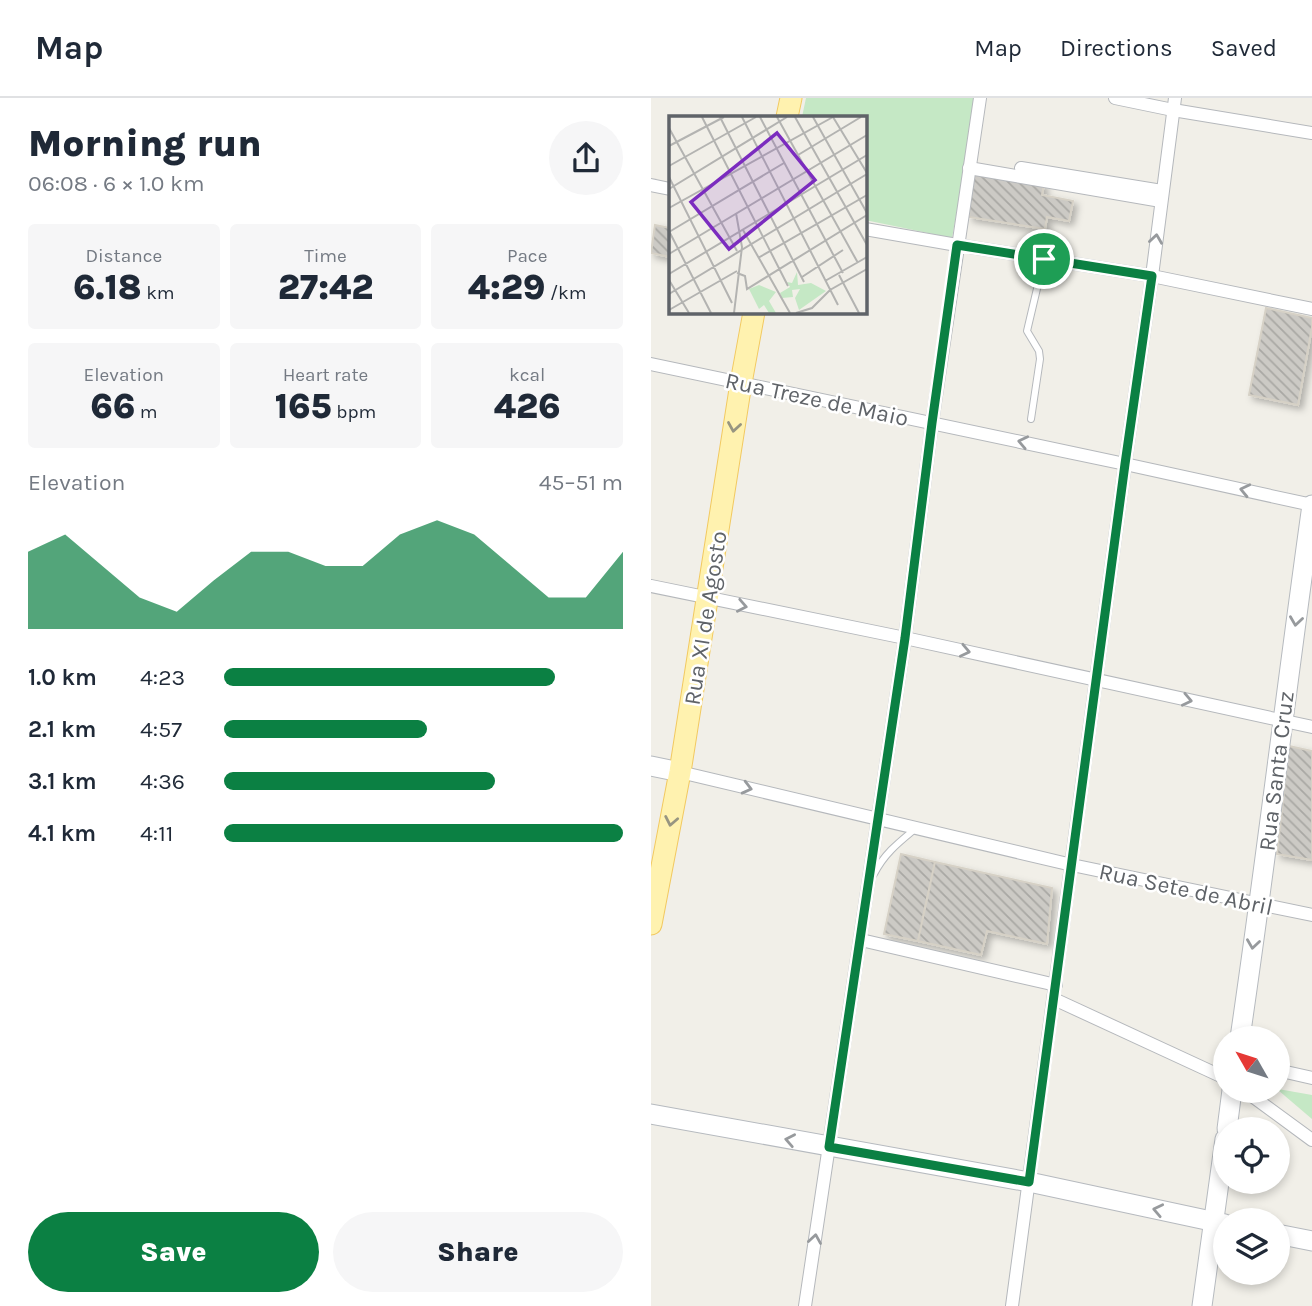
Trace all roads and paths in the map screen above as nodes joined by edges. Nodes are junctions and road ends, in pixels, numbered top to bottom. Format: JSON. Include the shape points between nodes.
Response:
{"nodes":[{"id":1,"x":791,"y":98,"type":"edge"},
{"id":2,"x":980,"y":98,"type":"edge"},
{"id":3,"x":1115,"y":98,"type":"edge"},
{"id":4,"x":1174,"y":104,"type":"edge"},
{"id":5,"x":787,"y":116,"type":"edge"},
{"id":6,"x":1312,"y":133,"type":"edge"},
{"id":7,"x":970,"y":164,"type":"junction"},
{"id":8,"x":651,"y":185,"type":"edge"},
{"id":9,"x":669,"y":189,"type":"edge"},
{"id":10,"x":1162,"y":196,"type":"junction"},
{"id":11,"x":866,"y":229,"type":"edge"},
{"id":12,"x":957,"y":245,"type":"junction"},
{"id":13,"x":1044,"y":259,"type":"junction"},
{"id":14,"x":1152,"y":276,"type":"junction"},
{"id":15,"x":1312,"y":309,"type":"edge"},
{"id":16,"x":754,"y":313,"type":"edge"},
{"id":17,"x":651,"y":364,"type":"edge"},
{"id":18,"x":741,"y":383,"type":"junction"},
{"id":19,"x":1031,"y":419,"type":"dead end"},
{"id":20,"x":932,"y":423,"type":"junction"},
{"id":21,"x":1125,"y":464,"type":"junction"},
{"id":22,"x":1312,"y":505,"type":"edge"},
{"id":23,"x":651,"y":586,"type":"edge"},
{"id":24,"x":708,"y":599,"type":"junction"},
{"id":25,"x":905,"y":638,"type":"junction"},
{"id":26,"x":1096,"y":680,"type":"junction"},
{"id":27,"x":1282,"y":721,"type":"junction"},
{"id":28,"x":1312,"y":727,"type":"edge"},
{"id":29,"x":651,"y":766,"type":"edge"},
{"id":30,"x":680,"y":772,"type":"junction"},
{"id":31,"x":877,"y":820,"type":"junction"},
{"id":32,"x":915,"y":829,"type":"junction"},
{"id":33,"x":1072,"y":865,"type":"junction"},
{"id":34,"x":868,"y":885,"type":"junction"},
{"id":35,"x":1259,"y":904,"type":"junction"},
{"id":36,"x":1312,"y":915,"type":"edge"},
{"id":37,"x":651,"y":924,"type":"edge"},
{"id":38,"x":861,"y":940,"type":"junction"},
{"id":39,"x":1055,"y":992,"type":"junction"},
{"id":40,"x":1242,"y":1026,"type":"edge"},
{"id":41,"x":1213,"y":1073,"type":"edge"},
{"id":42,"x":1290,"y":1073,"type":"edge"},
{"id":43,"x":1312,"y":1078,"type":"edge"},
{"id":44,"x":1262,"y":1103,"type":"edge"},
{"id":45,"x":651,"y":1114,"type":"edge"},
{"id":46,"x":1312,"y":1140,"type":"edge"},
{"id":47,"x":829,"y":1147,"type":"junction"},
{"id":48,"x":1029,"y":1182,"type":"junction"},
{"id":49,"x":1213,"y":1222,"type":"edge"},
{"id":50,"x":1290,"y":1237,"type":"edge"},
{"id":51,"x":1312,"y":1241,"type":"edge"},
{"id":52,"x":1213,"y":1252,"type":"edge"},
{"id":53,"x":805,"y":1306,"type":"edge"},
{"id":54,"x":1012,"y":1306,"type":"edge"},
{"id":55,"x":1202,"y":1306,"type":"edge"}],
"edges":[{"from":1,"to":5,"type":"main road"},
{"from":2,"to":7,"type":"street"},
{"from":3,"to":4,"type":"street"},
{"from":4,"to":6,"type":"street"},
{"from":4,"to":10,"type":"street"},
{"from":7,"to":10,"type":"street"},
{"from":7,"to":12,"type":"street"},
{"from":8,"to":9,"type":"street"},
{"from":14,"to":10,"type":"street","one_way":true},
{"from":11,"to":12,"type":"street"},
{"from":12,"to":13,"type":"street"},
{"from":12,"to":20,"type":"street"},
{"from":13,"to":14,"type":"street"},
{"from":13,"to":19,"type":"lane","via":[[1027,331],[1039,351]]},
{"from":14,"to":15,"type":"street"},
{"from":14,"to":21,"type":"street"},
{"from":16,"to":18,"type":"main road","name":"Rua XI de Agosto"},
{"from":17,"to":18,"type":"street","name":"Rua Treze de Maio"},
{"from":18,"to":20,"type":"street","name":"Rua Treze de Maio"},
{"from":18,"to":24,"type":"main road","name":"Rua XI de Agosto","one_way":true},
{"from":21,"to":20,"type":"street","name":"Rua Treze de Maio","one_way":true},
{"from":20,"to":25,"type":"street"},
{"from":22,"to":21,"type":"street","name":"Rua Treze de Maio","one_way":true},
{"from":21,"to":26,"type":"street"},
{"from":22,"to":27,"type":"main road","name":"Rua Santa Cruz","one_way":true},
{"from":23,"to":24,"type":"street"},
{"from":24,"to":25,"type":"street","one_way":true},
{"from":24,"to":30,"type":"main road","name":"Rua XI de Agosto"},
{"from":25,"to":26,"type":"street","one_way":true},
{"from":25,"to":31,"type":"street"},
{"from":26,"to":27,"type":"street","one_way":true},
{"from":26,"to":33,"type":"street"},
{"from":27,"to":28,"type":"street"},
{"from":27,"to":35,"type":"main road","name":"Rua Santa Cruz"},
{"from":29,"to":30,"type":"main road","name":"Rua Sete de Abril"},
{"from":30,"to":31,"type":"street","name":"Rua Sete de Abril","one_way":true},
{"from":30,"to":37,"type":"main road","name":"Rua XI de Agosto","one_way":true},
{"from":31,"to":32,"type":"street","name":"Rua Sete de Abril"},
{"from":31,"to":34,"type":"street"},
{"from":32,"to":33,"type":"street","name":"Rua Sete de Abril"},
{"from":32,"to":34,"type":"lane","via":[[890,849]]},
{"from":33,"to":35,"type":"street","name":"Rua Sete de Abril"},
{"from":33,"to":39,"type":"street"},
{"from":34,"to":38,"type":"street"},
{"from":35,"to":36,"type":"street","name":"Rua Sete de Abril"},
{"from":35,"to":40,"type":"main road","name":"Rua Santa Cruz","one_way":true},
{"from":38,"to":39,"type":"street"},
{"from":38,"to":47,"type":"street"},
{"from":39,"to":41,"type":"street"},
{"from":39,"to":48,"type":"street"},
{"from":42,"to":43,"type":"street"},
{"from":44,"to":46,"type":"street"},
{"from":47,"to":45,"type":"main road","one_way":true},
{"from":47,"to":48,"type":"main road"},
{"from":53,"to":47,"type":"street","one_way":true},
{"from":49,"to":48,"type":"main road","one_way":true},
{"from":48,"to":54,"type":"street"},
{"from":50,"to":51,"type":"main road"},
{"from":52,"to":55,"type":"main road"}]}
